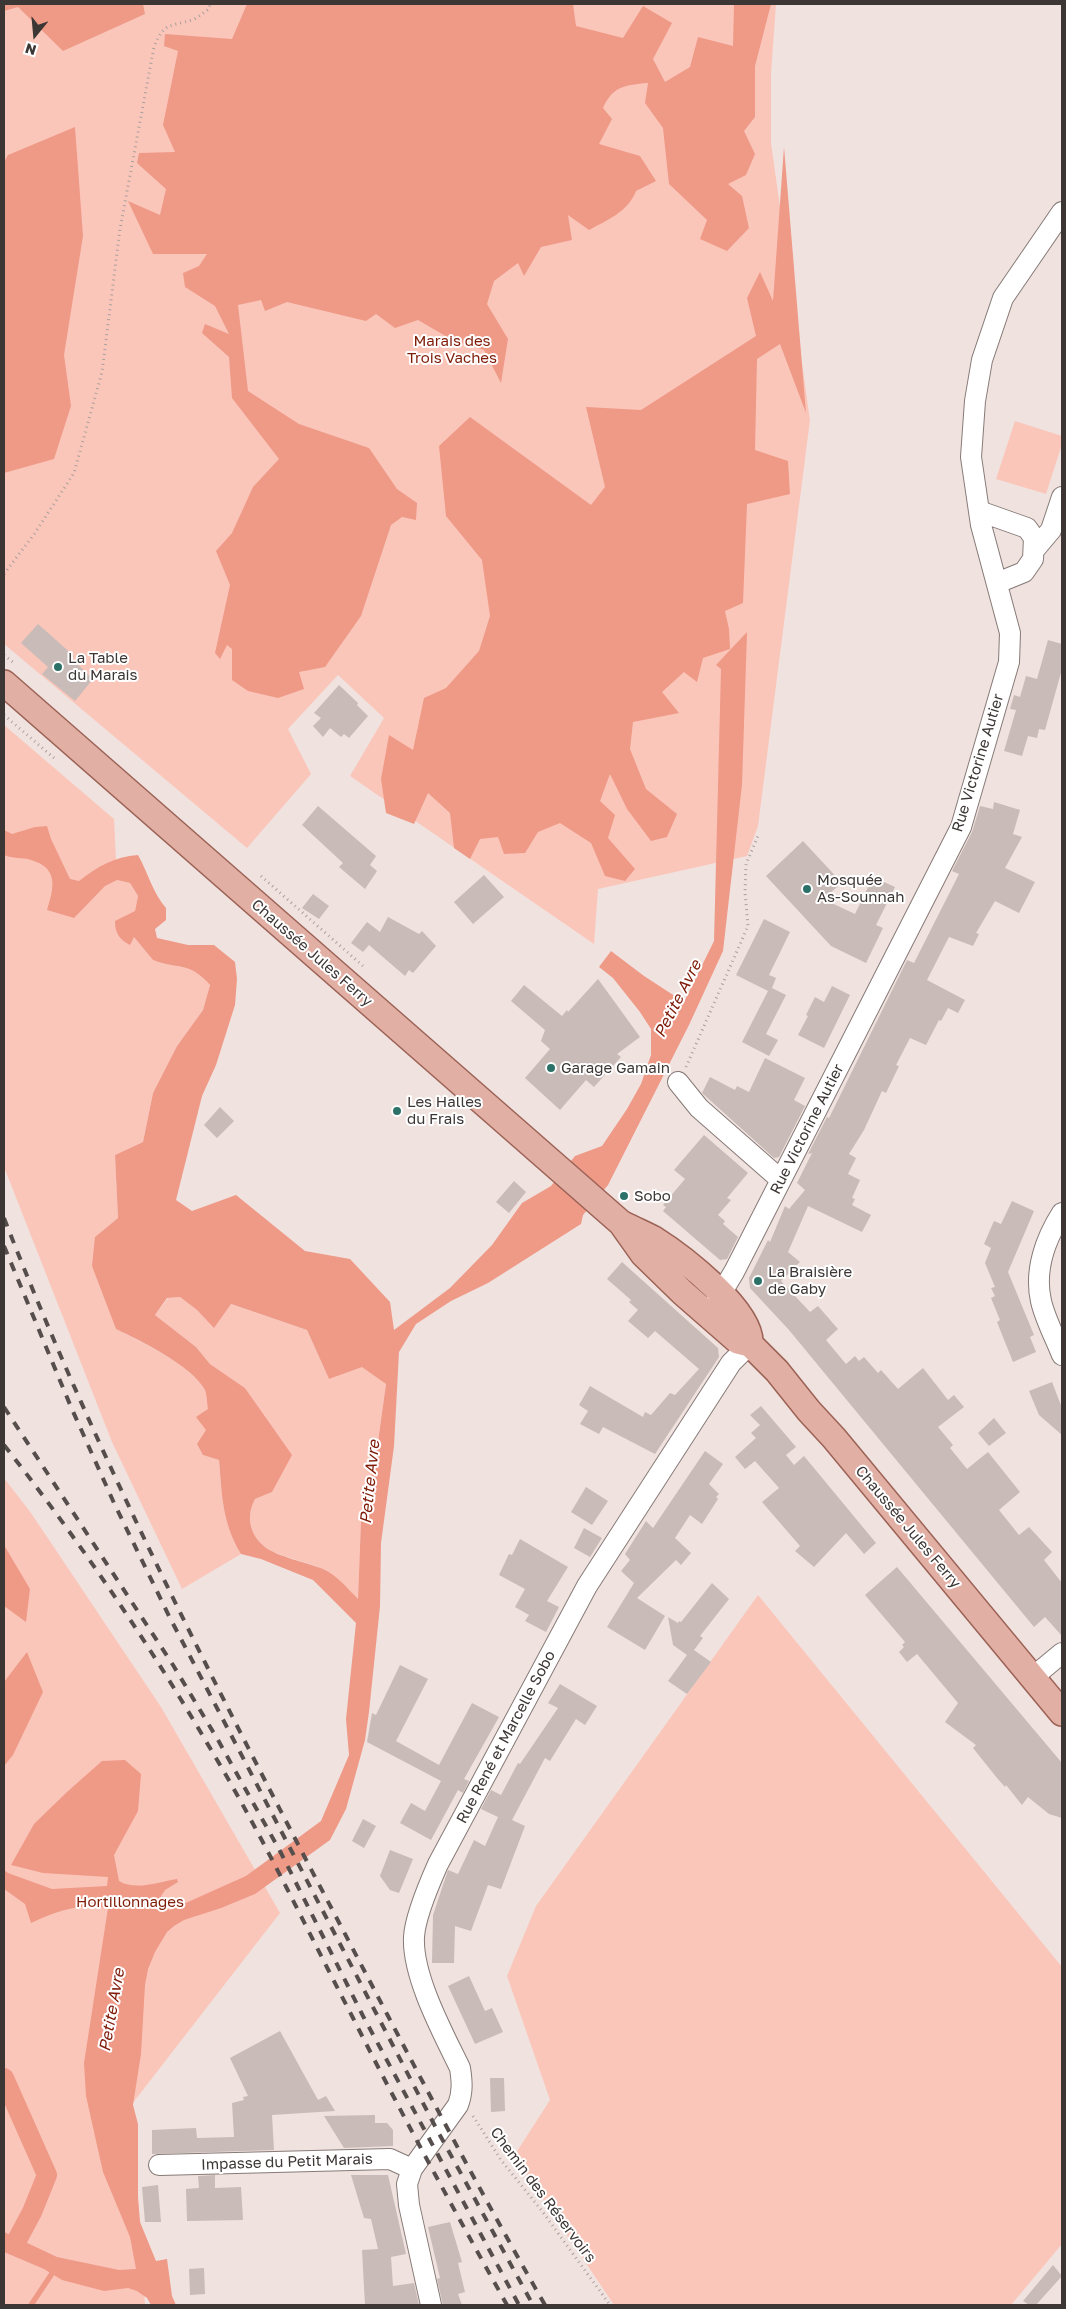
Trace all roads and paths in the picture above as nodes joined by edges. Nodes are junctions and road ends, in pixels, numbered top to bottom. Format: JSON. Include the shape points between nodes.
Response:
{"nodes":[{"id":1,"x":210,"y":4,"type":"edge"},
{"id":2,"x":1062,"y":212,"type":"edge"},
{"id":3,"x":1062,"y":497,"type":"edge"},
{"id":4,"x":979,"y":511,"type":"junction"},
{"id":5,"x":1035,"y":549,"type":"junction"},
{"id":6,"x":4,"y":574,"type":"edge"},
{"id":7,"x":997,"y":583,"type":"junction"},
{"id":8,"x":4,"y":683,"type":"edge"},
{"id":9,"x":758,"y":836,"type":"dead end"},
{"id":10,"x":678,"y":1082,"type":"joint"},
{"id":11,"x":781,"y":1180,"type":"junction"},
{"id":12,"x":1062,"y":1213,"type":"edge"},
{"id":13,"x":715,"y":1303,"type":"junction"},
{"id":14,"x":750,"y":1344,"type":"junction"},
{"id":15,"x":1062,"y":1355,"type":"edge"},
{"id":16,"x":1062,"y":1653,"type":"edge"},
{"id":17,"x":1033,"y":1677,"type":"junction"},
{"id":18,"x":1062,"y":1713,"type":"edge"},
{"id":19,"x":462,"y":2096,"type":"junction"},
{"id":20,"x":416,"y":2163,"type":"junction"},
{"id":21,"x":159,"y":2165,"type":"dead end"},
{"id":22,"x":431,"y":2305,"type":"edge"},
{"id":23,"x":610,"y":2305,"type":"edge"}],
"edges":[{"from":1,"to":6,"type":"path","via":[[209,9],[194,20],[166,26],[154,47],[120,229],[102,372],[74,473]]},
{"from":2,"to":4,"type":"street","name":"Rue Victorine Autier","via":[[1003,298],[982,360],[971,456]]},
{"from":3,"to":5,"type":"street","via":[[1051,530]]},
{"from":4,"to":5,"type":"street","via":[[1027,528],[1034,538]]},
{"from":4,"to":7,"type":"street","name":"Rue Victorine Autier"},
{"from":5,"to":7,"type":"street","via":[[1033,560],[1024,572]]},
{"from":7,"to":11,"type":"street","name":"Rue Victorine Autier","via":[[1010,633],[1009,662],[961,827]]},
{"from":8,"to":13,"type":"main road","name":"Chaussée Jules Ferry","via":[[620,1223],[654,1239],[699,1272]]},
{"from":9,"to":10,"type":"path","via":[[746,864],[748,926]]},
{"from":10,"to":11,"type":"street","via":[[699,1108]]},
{"from":11,"to":13,"type":"street","name":"Rue Victorine Autier"},
{"from":12,"to":15,"type":"street","via":[[1050,1232],[1039,1278],[1042,1301]]},
{"from":13,"to":14,"type":"main road","name":"Chaussée Jules Ferry","via":[[738,1341]]},
{"from":14,"to":17,"type":"main road","name":"Chaussée Jules Ferry","via":[[780,1374]]},
{"from":14,"to":19,"type":"street","name":"Rue René et Marcelle Sobo","via":[[731,1363],[587,1586],[426,1890],[414,1937],[417,1959],[428,2000],[460,2068]]},
{"from":16,"to":17,"type":"street"},
{"from":17,"to":18,"type":"main road","name":"Chaussée Jules Ferry"},
{"from":19,"to":20,"type":"street"},
{"from":19,"to":23,"type":"path","name":"Chemin des Réservoirs","via":[[501,2160]]},
{"from":20,"to":21,"type":"street","name":"Impasse du Petit Marais","via":[[390,2158]]},
{"from":20,"to":22,"type":"street","via":[[407,2184]]}]}
